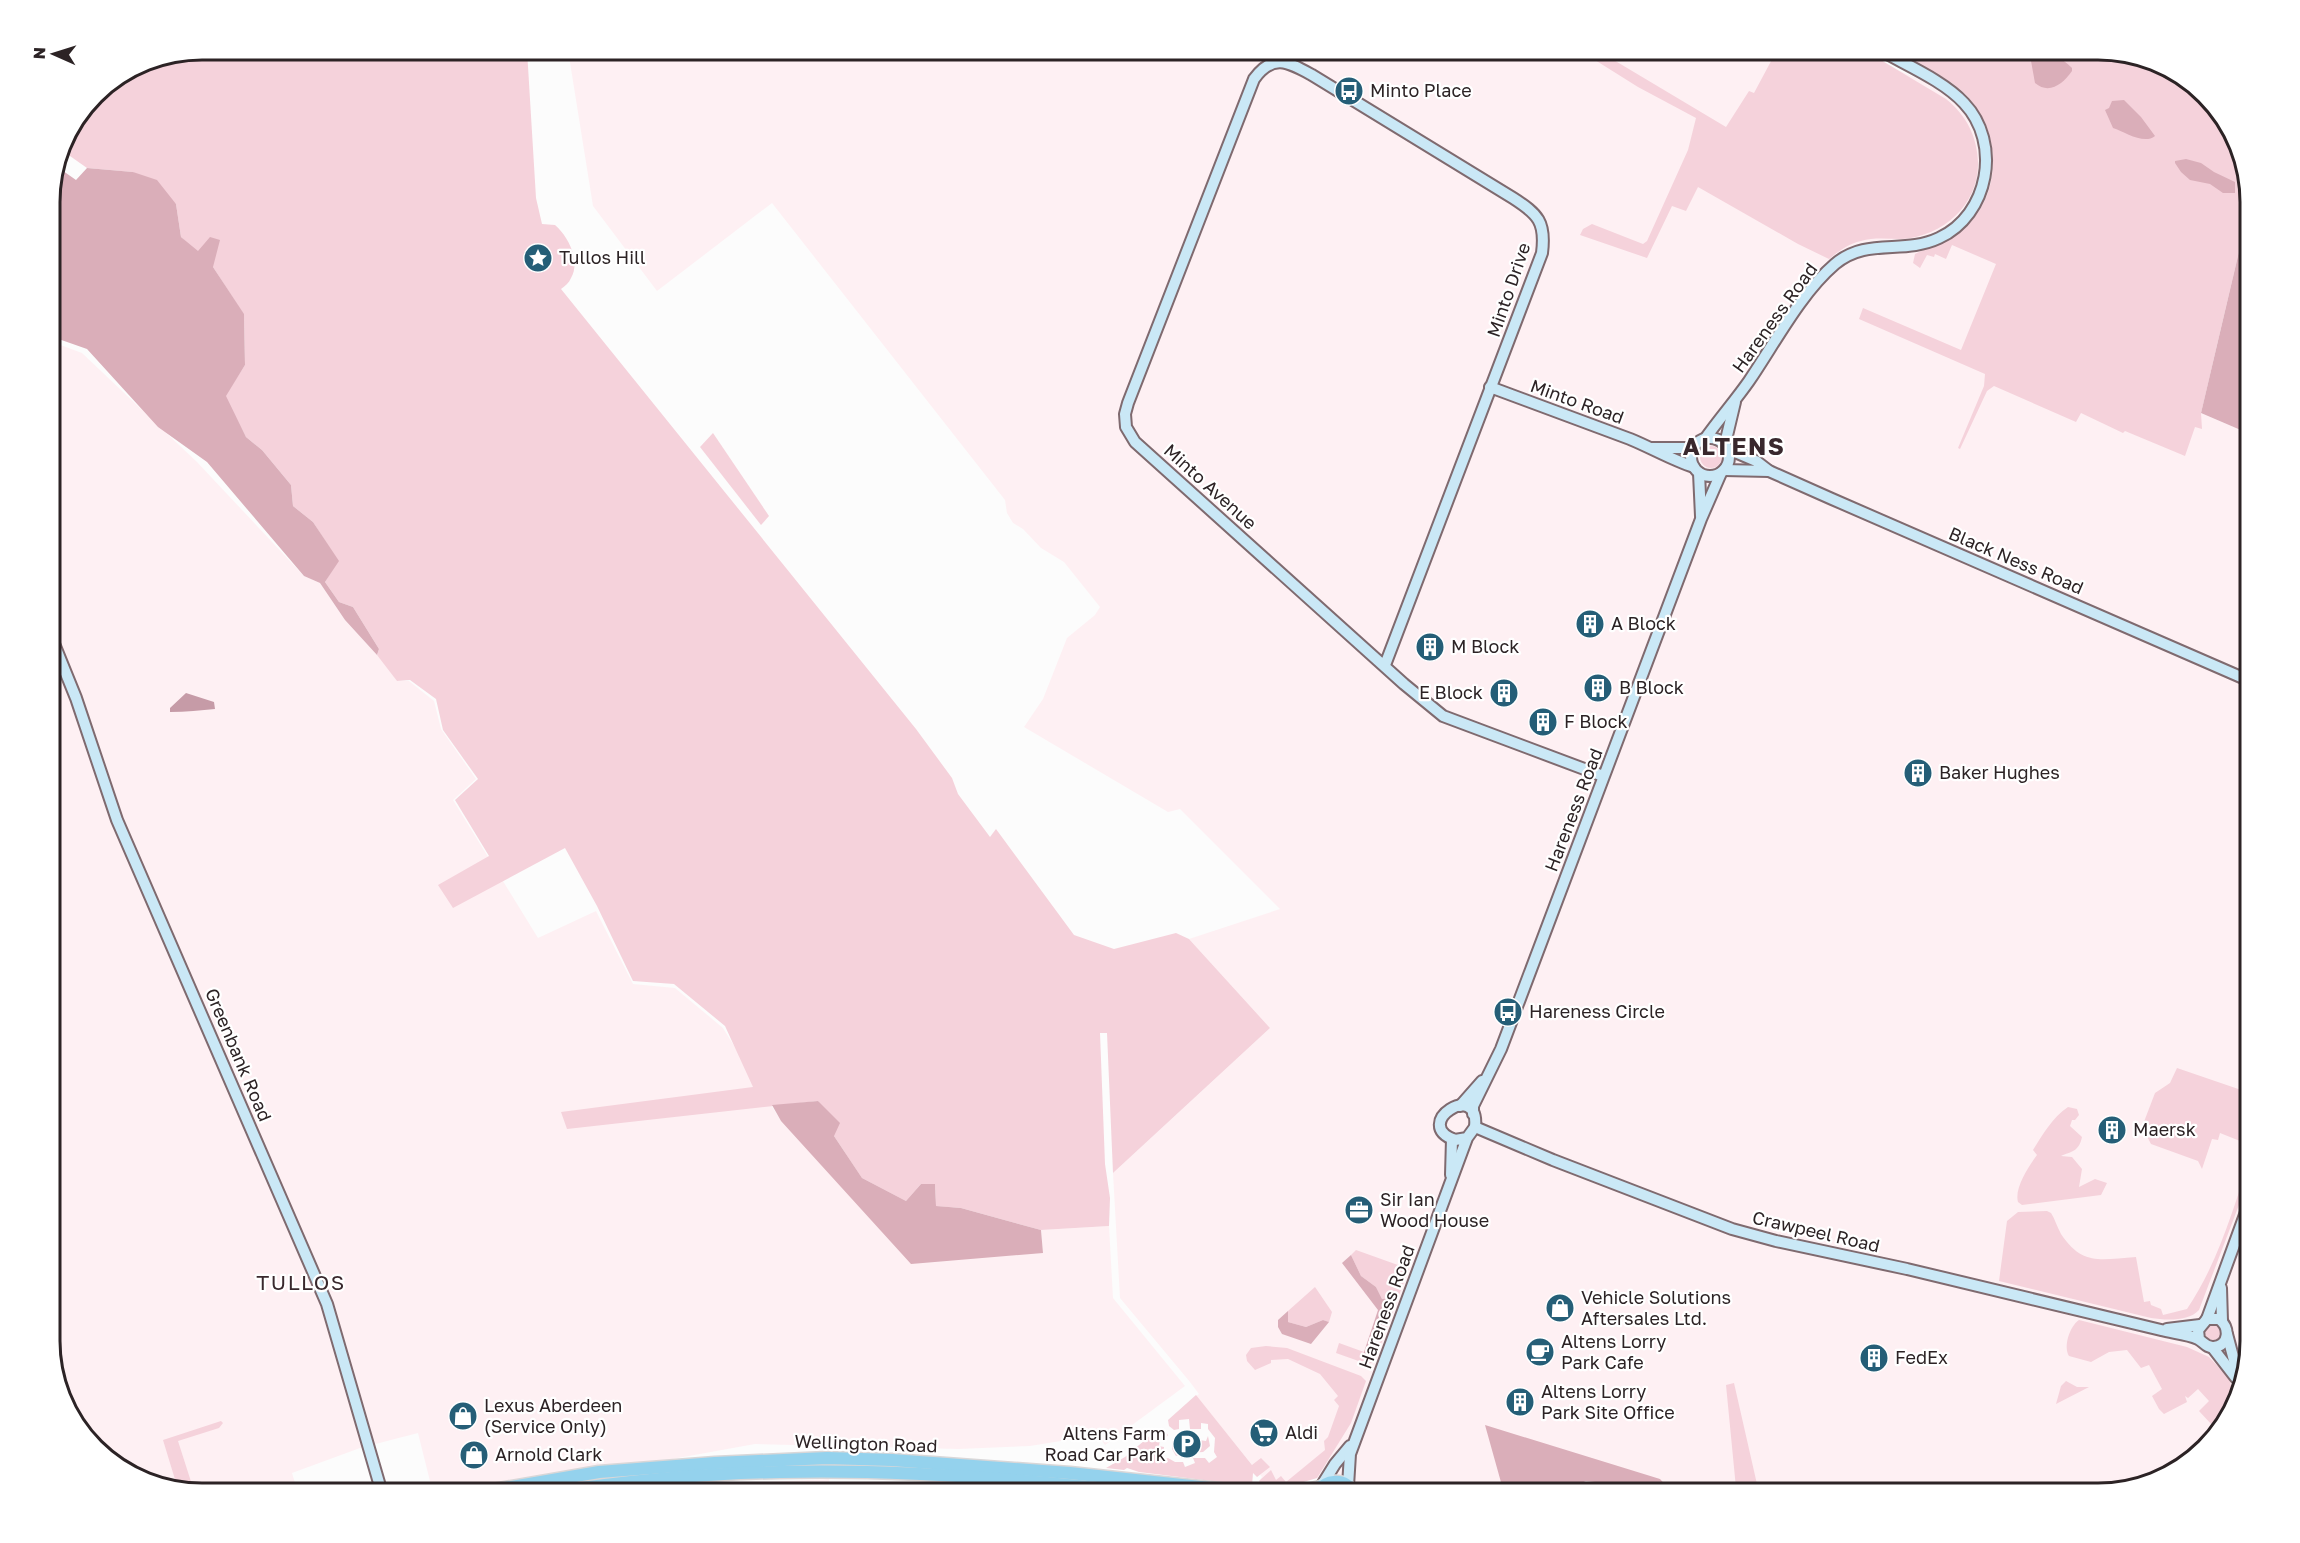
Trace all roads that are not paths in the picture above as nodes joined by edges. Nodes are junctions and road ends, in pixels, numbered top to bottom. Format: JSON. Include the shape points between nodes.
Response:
{"nodes":[{"id":1,"x":1897,"y":60,"type":"edge"},
{"id":2,"x":1270,"y":64,"type":"joint"},
{"id":3,"x":1490,"y":387,"type":"junction"},
{"id":4,"x":1736,"y":399,"type":"junction"},
{"id":5,"x":1705,"y":439,"type":"junction"},
{"id":6,"x":1726,"y":447,"type":"junction"},
{"id":7,"x":1652,"y":448,"type":"junction"},
{"id":8,"x":1694,"y":448,"type":"junction"},
{"id":9,"x":1697,"y":470,"type":"junction"},
{"id":10,"x":1769,"y":471,"type":"junction"},
{"id":11,"x":1723,"y":472,"type":"junction"},
{"id":12,"x":1701,"y":519,"type":"junction"},
{"id":13,"x":60,"y":659,"type":"edge"},
{"id":14,"x":1385,"y":664,"type":"junction"},
{"id":15,"x":2240,"y":677,"type":"edge"},
{"id":16,"x":1603,"y":776,"type":"junction"},
{"id":17,"x":1487,"y":1077,"type":"junction"},
{"id":18,"x":1460,"y":1106,"type":"junction"},
{"id":19,"x":1473,"y":1114,"type":"junction"},
{"id":20,"x":1475,"y":1127,"type":"junction"},
{"id":21,"x":1467,"y":1138,"type":"junction"},
{"id":22,"x":1452,"y":1139,"type":"junction"},
{"id":23,"x":1451,"y":1184,"type":"junction"},
{"id":24,"x":2240,"y":1230,"type":"edge"},
{"id":25,"x":2221,"y":1285,"type":"junction"},
{"id":26,"x":2222,"y":1321,"type":"junction"},
{"id":27,"x":2203,"y":1322,"type":"junction"},
{"id":28,"x":2161,"y":1330,"type":"junction"},
{"id":29,"x":2227,"y":1334,"type":"junction"},
{"id":30,"x":2199,"y":1340,"type":"junction"},
{"id":31,"x":2212,"y":1347,"type":"junction"},
{"id":32,"x":2237,"y":1371,"type":"edge"},
{"id":33,"x":2235,"y":1376,"type":"edge"},
{"id":34,"x":1354,"y":1440,"type":"junction"},
{"id":35,"x":379,"y":1483,"type":"edge"},
{"id":36,"x":538,"y":1483,"type":"edge"},
{"id":37,"x":620,"y":1483,"type":"edge"},
{"id":38,"x":1031,"y":1483,"type":"edge"},
{"id":39,"x":1159,"y":1483,"type":"edge"},
{"id":40,"x":1324,"y":1483,"type":"edge"},
{"id":41,"x":1350,"y":1483,"type":"edge"}],
"edges":[{"from":1,"to":4,"type":"street","name":"Hareness Road","via":[[1951,92],[1974,116],[1986,154],[1985,181],[1979,198],[1963,221],[1940,238],[1904,247],[1863,249],[1834,265],[1814,286]]},
{"from":2,"to":3,"type":"street","name":"Minto Drive","via":[[1283,62],[1312,75],[1513,198],[1538,219],[1543,233],[1542,254]]},
{"from":2,"to":14,"type":"street","name":"Minto Avenue","via":[[1254,79],[1128,403],[1125,427],[1136,442]]},
{"from":3,"to":7,"type":"street","name":"Minto Road"},
{"from":3,"to":14,"type":"street","name":"Minto Drive"},
{"from":4,"to":5,"type":"street","name":"Hareness Road"},
{"from":4,"to":6,"type":"street"},
{"from":5,"to":6,"type":"street","via":[[1713,438]]},
{"from":5,"to":8,"type":"street"},
{"from":6,"to":10,"type":"street","name":"Black Ness Road"},
{"from":6,"to":11,"type":"street","via":[[1729,460]]},
{"from":7,"to":8,"type":"street","name":"Minto Road"},
{"from":7,"to":9,"type":"street","name":"Minto Road"},
{"from":8,"to":9,"type":"street","via":[[1691,458]]},
{"from":9,"to":11,"type":"street","via":[[1708,476]]},
{"from":9,"to":12,"type":"street","name":"Hareness Road"},
{"from":10,"to":11,"type":"street","name":"Black Ness Road"},
{"from":10,"to":15,"type":"street","name":"Black Ness Road"},
{"from":11,"to":12,"type":"street","name":"Hareness Road"},
{"from":12,"to":16,"type":"street","name":"Hareness Road"},
{"from":13,"to":35,"type":"street","name":"Greenbank Road","via":[[117,820],[327,1304]]},
{"from":14,"to":16,"type":"street","name":"Minto Avenue","via":[[1443,716]]},
{"from":16,"to":17,"type":"street","name":"Hareness Road"},
{"from":17,"to":18,"type":"street","name":"Hareness Road"},
{"from":17,"to":19,"type":"street","name":"Hareness Road"},
{"from":18,"to":19,"type":"street"},
{"from":18,"to":22,"type":"street","via":[[1449,1108],[1442,1118],[1443,1130]]},
{"from":19,"to":20,"type":"street"},
{"from":20,"to":21,"type":"street"},
{"from":20,"to":28,"type":"street","name":"Crawpeel Road","via":[[1732,1229]]},
{"from":21,"to":22,"type":"street"},
{"from":21,"to":23,"type":"street","name":"Hareness Road"},
{"from":22,"to":23,"type":"street","name":"Hareness Road"},
{"from":23,"to":34,"type":"street","name":"Hareness Road"},
{"from":24,"to":25,"type":"street"},
{"from":25,"to":26,"type":"street"},
{"from":25,"to":27,"type":"street"},
{"from":26,"to":27,"type":"street","via":[[2215,1318]]},
{"from":26,"to":29,"type":"street"},
{"from":27,"to":28,"type":"street","name":"Crawpeel Road"},
{"from":27,"to":30,"type":"street","via":[[2198,1330]]},
{"from":28,"to":30,"type":"street","name":"Crawpeel Road"},
{"from":29,"to":31,"type":"street","via":[[2224,1342]]},
{"from":29,"to":32,"type":"street"},
{"from":30,"to":31,"type":"street"},
{"from":31,"to":33,"type":"street"},
{"from":34,"to":40,"type":"street","name":"Hareness Road"},
{"from":34,"to":41,"type":"street","name":"Hareness Road","via":[[1348,1461]]},
{"from":36,"to":39,"type":"main road","name":"Wellington Road","via":[[599,1472],[827,1458],[1070,1473]]},
{"from":37,"to":38,"type":"main road","name":"Wellington Road","via":[[796,1471]]}]}
